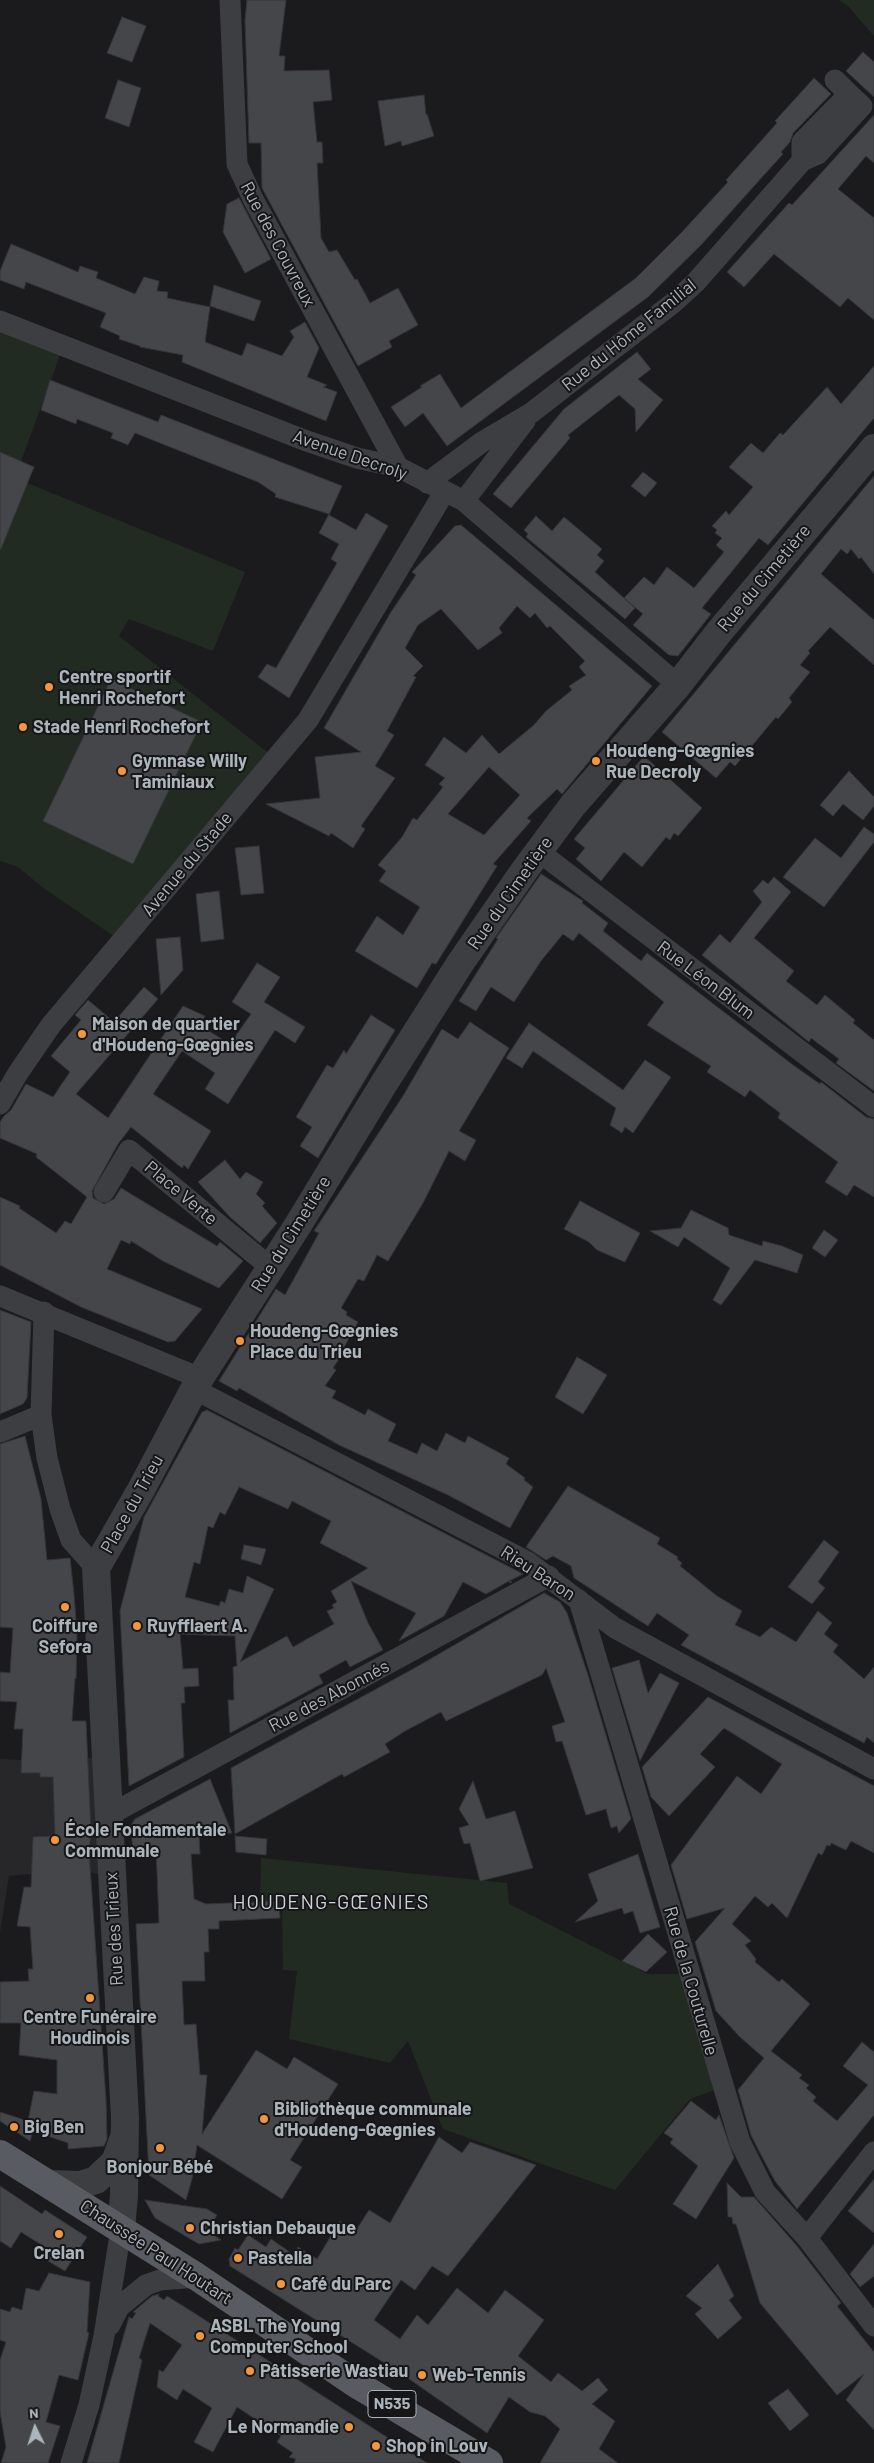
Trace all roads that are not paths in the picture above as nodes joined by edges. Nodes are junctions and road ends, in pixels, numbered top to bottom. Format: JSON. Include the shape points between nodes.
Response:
{"nodes":[{"id":1,"x":230,"y":0,"type":"edge"},
{"id":2,"x":855,"y":99,"type":"edge"},
{"id":3,"x":0,"y":321,"type":"edge"},
{"id":4,"x":531,"y":413,"type":"junction"},
{"id":5,"x":872,"y":456,"type":"edge"},
{"id":6,"x":398,"y":467,"type":"junction"},
{"id":7,"x":436,"y":487,"type":"junction"},
{"id":8,"x":464,"y":501,"type":"junction"},
{"id":9,"x":678,"y":685,"type":"junction"},
{"id":10,"x":538,"y":852,"type":"junction"},
{"id":11,"x":0,"y":1104,"type":"edge"},
{"id":12,"x":874,"y":1108,"type":"edge"},
{"id":13,"x":104,"y":1192,"type":"dead end"},
{"id":14,"x":270,"y":1267,"type":"junction"},
{"id":15,"x":0,"y":1296,"type":"edge"},
{"id":16,"x":44,"y":1312,"type":"junction"},
{"id":17,"x":197,"y":1383,"type":"junction"},
{"id":18,"x":41,"y":1416,"type":"junction"},
{"id":19,"x":0,"y":1432,"type":"edge"},
{"id":20,"x":96,"y":1568,"type":"junction"},
{"id":21,"x":549,"y":1576,"type":"junction"},
{"id":22,"x":579,"y":1600,"type":"junction"},
{"id":23,"x":874,"y":1769,"type":"edge"},
{"id":24,"x":108,"y":1815,"type":"junction"},
{"id":25,"x":124,"y":2136,"type":"junction"},
{"id":26,"x":874,"y":2152,"type":"edge"},
{"id":27,"x":0,"y":2154,"type":"edge"},
{"id":28,"x":49,"y":2184,"type":"junction"},
{"id":29,"x":121,"y":2229,"type":"junction"},
{"id":30,"x":807,"y":2238,"type":"junction"},
{"id":31,"x":197,"y":2277,"type":"junction"},
{"id":32,"x":874,"y":2326,"type":"edge"},
{"id":33,"x":104,"y":2336,"type":"junction"},
{"id":34,"x":71,"y":2463,"type":"edge"},
{"id":35,"x":489,"y":2463,"type":"edge"}],
"edges":[{"from":1,"to":6,"type":"street","name":"Rue des Couvreux","via":[[237,164]]},
{"from":2,"to":4,"type":"street","name":"Rue du Hôme Familial","via":[[818,154],[802,161],[696,282]]},
{"from":3,"to":6,"type":"street","name":"Avenue Decroly","via":[[304,440],[357,458]]},
{"from":4,"to":7,"type":"street","name":"Rue du Hôme Familial","via":[[482,442]]},
{"from":4,"to":8,"type":"street","name":"Rue du Hôme Familial"},
{"from":5,"to":9,"type":"street","name":"Rue du Cimetière","via":[[718,632]]},
{"from":6,"to":7,"type":"street","name":"Avenue Decroly"},
{"from":7,"to":8,"type":"street","name":"Avenue Decroly"},
{"from":7,"to":11,"type":"street","name":"Avenue du Stade","via":[[308,720],[51,1025]]},
{"from":8,"to":9,"type":"street","name":"Avenue Decroly"},
{"from":9,"to":10,"type":"street","name":"Rue du Cimetière","via":[[573,805]]},
{"from":10,"to":12,"type":"street","name":"Rue Léon Blum"},
{"from":10,"to":14,"type":"street","name":"Rue du Cimetière","via":[[461,962]]},
{"from":13,"to":14,"type":"street","name":"Place Verte","via":[[128,1150]]},
{"from":14,"to":17,"type":"street","name":"Rue du Cimetière"},
{"from":15,"to":16,"type":"street"},
{"from":16,"to":17,"type":"street"},
{"from":16,"to":18,"type":"street","name":"Place du Trieu"},
{"from":17,"to":20,"type":"street","name":"Place du Trieu"},
{"from":17,"to":21,"type":"street","name":"Rieu Baron"},
{"from":18,"to":19,"type":"street"},
{"from":18,"to":20,"type":"street","name":"Place du Trieu","via":[[47,1458],[71,1540]]},
{"from":20,"to":24,"type":"street","name":"Rue des Trieux"},
{"from":21,"to":22,"type":"street","name":"Rieu Baron"},
{"from":21,"to":24,"type":"street","name":"Rue des Abonnés"},
{"from":22,"to":23,"type":"street","name":"Rieu Baron","via":[[615,1628]]},
{"from":22,"to":30,"type":"street","name":"Rue de la Couturelle","via":[[740,2142],[765,2192]]},
{"from":24,"to":25,"type":"street","name":"Rue des Trieux"},
{"from":25,"to":28,"type":"street","via":[[115,2162],[96,2180],[80,2185]]},
{"from":25,"to":29,"type":"street","name":"Rue des Trieux"},
{"from":26,"to":30,"type":"street"},
{"from":27,"to":28,"type":"main road","name":"Chaussée Paul Houtart","number":"N535"},
{"from":28,"to":29,"type":"main road","name":"Chaussée Paul Houtart","number":"N535"},
{"from":29,"to":31,"type":"main road","name":"Chaussée Paul Houtart","number":"N535"},
{"from":29,"to":33,"type":"street"},
{"from":30,"to":32,"type":"street","name":"Rue de la Couturelle"},
{"from":31,"to":33,"type":"street","via":[[160,2280],[146,2285],[118,2307]]},
{"from":31,"to":35,"type":"main road","name":"Chaussée Paul Houtart","number":"N535","via":[[356,2384]]},
{"from":33,"to":34,"type":"street","via":[[89,2405]]}]}
